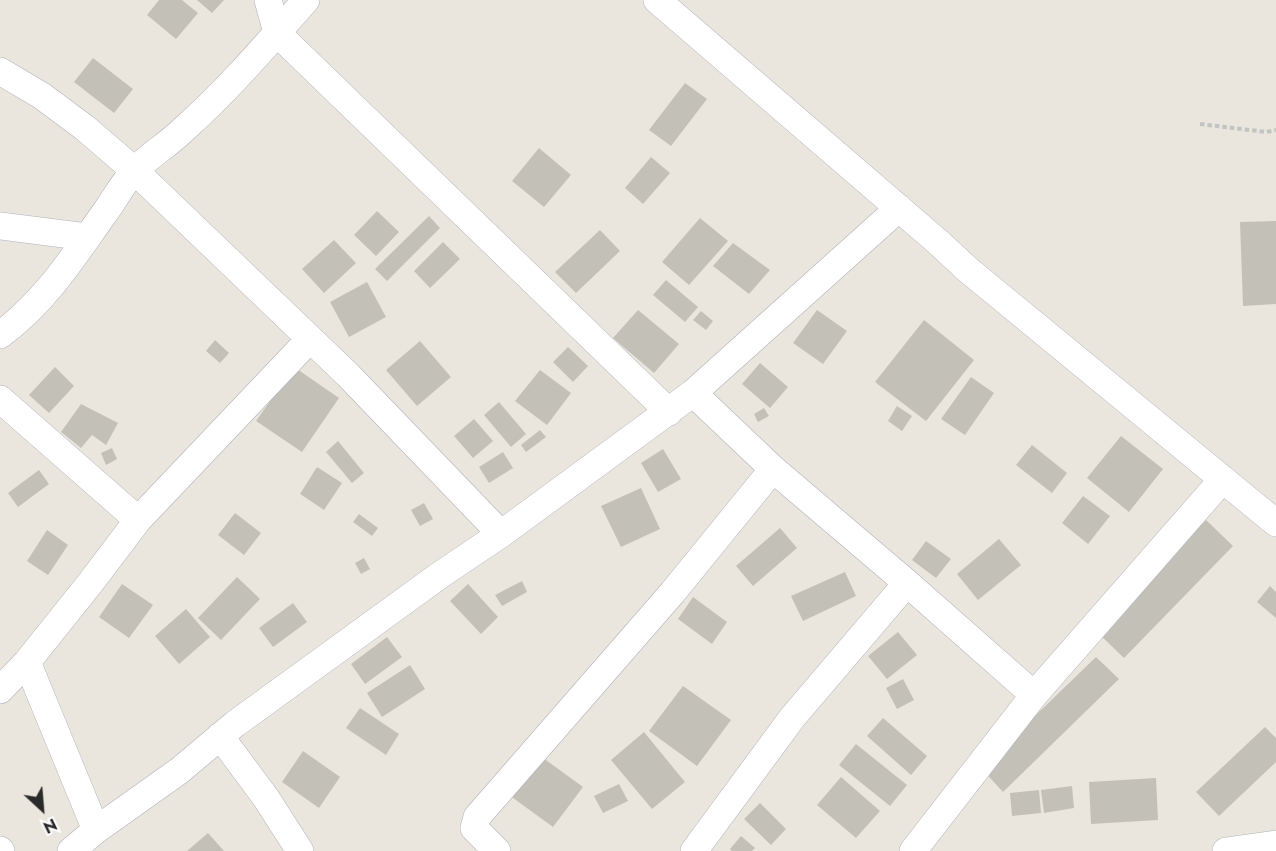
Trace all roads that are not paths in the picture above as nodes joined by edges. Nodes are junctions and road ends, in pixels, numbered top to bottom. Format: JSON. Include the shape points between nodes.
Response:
{"nodes":[{"id":1,"x":268,"y":0,"type":"edge"},
{"id":2,"x":306,"y":0,"type":"edge"},
{"id":3,"x":657,"y":0,"type":"edge"},
{"id":4,"x":277,"y":33,"type":"junction"},
{"id":5,"x":0,"y":71,"type":"edge"},
{"id":6,"x":135,"y":171,"type":"junction"},
{"id":7,"x":899,"y":208,"type":"junction"},
{"id":8,"x":0,"y":226,"type":"edge"},
{"id":9,"x":87,"y":237,"type":"junction"},
{"id":10,"x":4,"y":326,"type":"edge"},
{"id":11,"x":310,"y":339,"type":"junction"},
{"id":12,"x":693,"y":393,"type":"junction"},
{"id":13,"x":0,"y":399,"type":"edge"},
{"id":14,"x":669,"y":412,"type":"junction"},
{"id":15,"x":773,"y":469,"type":"junction"},
{"id":16,"x":1223,"y":479,"type":"junction"},
{"id":17,"x":138,"y":520,"type":"junction"},
{"id":18,"x":1276,"y":523,"type":"edge"},
{"id":19,"x":501,"y":534,"type":"junction"},
{"id":20,"x":907,"y":583,"type":"junction"},
{"id":21,"x":27,"y":662,"type":"junction"},
{"id":22,"x":0,"y":690,"type":"edge"},
{"id":23,"x":1034,"y":695,"type":"junction"},
{"id":24,"x":220,"y":736,"type":"junction"},
{"id":25,"x":96,"y":830,"type":"junction"},
{"id":26,"x":1276,"y":844,"type":"edge"},
{"id":27,"x":922,"y":847,"type":"edge"},
{"id":28,"x":71,"y":851,"type":"edge"},
{"id":29,"x":300,"y":851,"type":"edge"},
{"id":30,"x":497,"y":851,"type":"edge"},
{"id":31,"x":694,"y":851,"type":"edge"},
{"id":32,"x":1226,"y":851,"type":"edge"}],
"edges":[{"from":1,"to":4,"type":"street"},
{"from":2,"to":4,"type":"street"},
{"from":3,"to":7,"type":"street"},
{"from":4,"to":6,"type":"street","via":[[184,130]]},
{"from":4,"to":14,"type":"street"},
{"from":5,"to":6,"type":"street","via":[[42,96]]},
{"from":6,"to":9,"type":"street"},
{"from":6,"to":11,"type":"street"},
{"from":7,"to":12,"type":"street"},
{"from":7,"to":16,"type":"street","via":[[967,269]]},
{"from":8,"to":9,"type":"street"},
{"from":9,"to":10,"type":"street","via":[[41,299]]},
{"from":11,"to":17,"type":"street"},
{"from":11,"to":19,"type":"street"},
{"from":12,"to":14,"type":"street"},
{"from":12,"to":15,"type":"street"},
{"from":13,"to":17,"type":"street"},
{"from":14,"to":19,"type":"street"},
{"from":15,"to":20,"type":"street"},
{"from":15,"to":30,"type":"street","via":[[674,592],[477,817],[474,828]]},
{"from":16,"to":18,"type":"street"},
{"from":16,"to":23,"type":"street"},
{"from":17,"to":21,"type":"street"},
{"from":19,"to":24,"type":"street"},
{"from":20,"to":23,"type":"street"},
{"from":20,"to":31,"type":"street","via":[[792,718]]},
{"from":21,"to":22,"type":"street"},
{"from":21,"to":25,"type":"street"},
{"from":23,"to":27,"type":"street"},
{"from":24,"to":25,"type":"street","via":[[179,771]]},
{"from":24,"to":29,"type":"street"},
{"from":25,"to":28,"type":"street"},
{"from":26,"to":32,"type":"street"}]}
